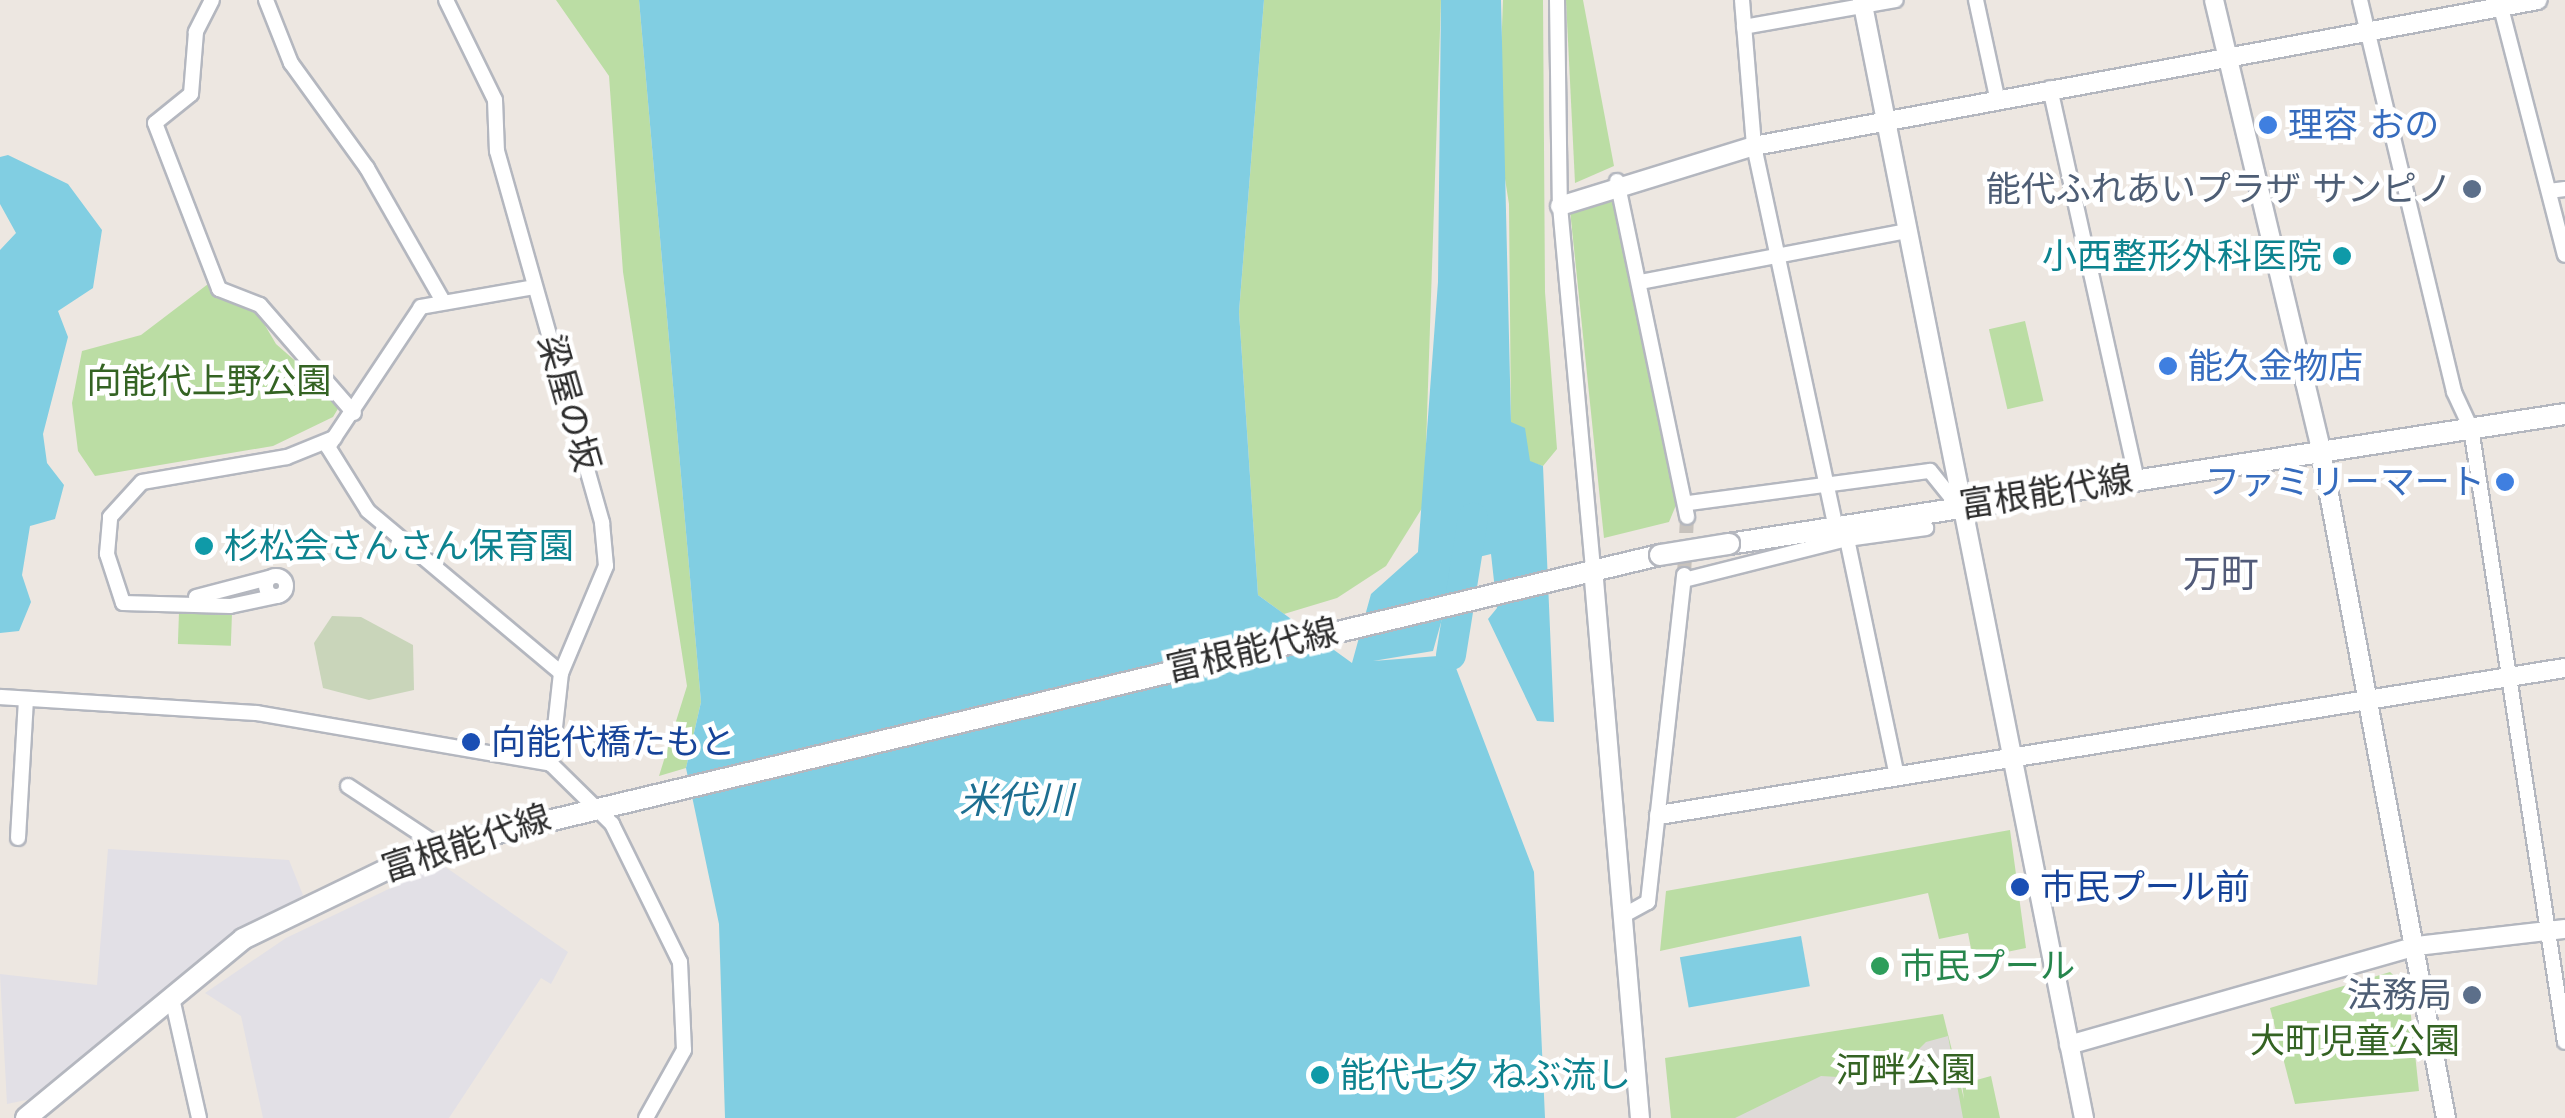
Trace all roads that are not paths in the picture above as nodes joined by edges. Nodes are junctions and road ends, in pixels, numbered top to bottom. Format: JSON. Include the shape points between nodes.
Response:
{"nodes":[{"id":1,"x":212,"y":0,"type":"edge"},
{"id":2,"x":266,"y":0,"type":"edge"},
{"id":3,"x":446,"y":0,"type":"edge"},
{"id":4,"x":1557,"y":0,"type":"edge"},
{"id":5,"x":1742,"y":0,"type":"edge"},
{"id":6,"x":1896,"y":0,"type":"edge"},
{"id":7,"x":1976,"y":0,"type":"edge"},
{"id":8,"x":2214,"y":0,"type":"edge"},
{"id":9,"x":2360,"y":0,"type":"edge"},
{"id":10,"x":2538,"y":0,"type":"edge"},
{"id":11,"x":1862,"y":3,"type":"edge"},
{"id":12,"x":2500,"y":4,"type":"edge"},
{"id":13,"x":1744,"y":27,"type":"junction"},
{"id":14,"x":2369,"y":29,"type":"junction"},
{"id":15,"x":2226,"y":54,"type":"junction"},
{"id":16,"x":2050,"y":88,"type":"junction"},
{"id":17,"x":1997,"y":97,"type":"junction"},
{"id":18,"x":1885,"y":120,"type":"junction"},
{"id":19,"x":1754,"y":146,"type":"junction"},
{"id":20,"x":1617,"y":181,"type":"junction"},
{"id":21,"x":2565,"y":188,"type":"edge"},
{"id":22,"x":2549,"y":191,"type":"junction"},
{"id":23,"x":1560,"y":206,"type":"junction"},
{"id":24,"x":1907,"y":230,"type":"junction"},
{"id":25,"x":2565,"y":254,"type":"edge"},
{"id":26,"x":1778,"y":256,"type":"junction"},
{"id":27,"x":1640,"y":282,"type":"junction"},
{"id":28,"x":534,"y":287,"type":"junction"},
{"id":29,"x":443,"y":301,"type":"junction"},
{"id":30,"x":354,"y":413,"type":"junction"},
{"id":31,"x":2565,"y":414,"type":"edge"},
{"id":32,"x":2471,"y":428,"type":"junction"},
{"id":33,"x":334,"y":438,"type":"junction"},
{"id":34,"x":2320,"y":446,"type":"junction"},
{"id":35,"x":2136,"y":477,"type":"junction"},
{"id":36,"x":1828,"y":480,"type":"junction"},
{"id":37,"x":1959,"y":507,"type":"junction"},
{"id":38,"x":1926,"y":528,"type":"dead end"},
{"id":39,"x":1841,"y":532,"type":"junction"},
{"id":40,"x":1593,"y":568,"type":"junction"},
{"id":41,"x":122,"y":599,"type":"junction"},
{"id":42,"x":2565,"y":668,"type":"edge"},
{"id":43,"x":561,"y":673,"type":"junction"},
{"id":44,"x":2506,"y":678,"type":"junction"},
{"id":45,"x":0,"y":697,"type":"edge"},
{"id":46,"x":26,"y":698,"type":"junction"},
{"id":47,"x":2362,"y":704,"type":"junction"},
{"id":48,"x":2007,"y":759,"type":"junction"},
{"id":49,"x":551,"y":764,"type":"junction"},
{"id":50,"x":1896,"y":776,"type":"junction"},
{"id":51,"x":348,"y":786,"type":"dead end"},
{"id":52,"x":593,"y":803,"type":"junction"},
{"id":53,"x":1659,"y":815,"type":"junction"},
{"id":54,"x":18,"y":838,"type":"dead end"},
{"id":55,"x":440,"y":846,"type":"junction"},
{"id":56,"x":1628,"y":913,"type":"junction"},
{"id":57,"x":2557,"y":930,"type":"edge"},
{"id":58,"x":2417,"y":946,"type":"junction"},
{"id":59,"x":172,"y":998,"type":"junction"},
{"id":60,"x":2565,"y":1042,"type":"edge"},
{"id":61,"x":2069,"y":1046,"type":"junction"},
{"id":62,"x":26,"y":1118,"type":"edge"},
{"id":63,"x":199,"y":1118,"type":"edge"},
{"id":64,"x":646,"y":1118,"type":"edge"},
{"id":65,"x":1640,"y":1118,"type":"edge"},
{"id":66,"x":2084,"y":1118,"type":"edge"},
{"id":67,"x":2446,"y":1118,"type":"edge"}],
"edges":[{"from":1,"to":30,"type":"street","via":[[196,32],[191,94],[154,122],[218,289],[260,305]]},
{"from":2,"to":29,"type":"street","via":[[291,63],[367,168]]},
{"from":3,"to":28,"type":"street","name":"梁屋の坂","via":[[502,130],[497,151]]},
{"from":4,"to":23,"type":"street"},
{"from":5,"to":13,"type":"street"},
{"from":6,"to":11,"type":"street"},
{"from":7,"to":17,"type":"street"},
{"from":8,"to":15,"type":"street"},
{"from":9,"to":14,"type":"street"},
{"from":10,"to":12,"type":"street"},
{"from":11,"to":13,"type":"street"},
{"from":11,"to":18,"type":"street"},
{"from":12,"to":14,"type":"street"},
{"from":12,"to":22,"type":"street"},
{"from":13,"to":19,"type":"street"},
{"from":14,"to":15,"type":"street"},
{"from":14,"to":32,"type":"street","via":[[2446,358]]},
{"from":15,"to":16,"type":"street"},
{"from":15,"to":34,"type":"street"},
{"from":16,"to":17,"type":"street"},
{"from":16,"to":35,"type":"street"},
{"from":17,"to":18,"type":"street"},
{"from":18,"to":19,"type":"street"},
{"from":18,"to":24,"type":"street"},
{"from":19,"to":20,"type":"street"},
{"from":19,"to":26,"type":"street"},
{"from":20,"to":23,"type":"street"},
{"from":20,"to":27,"type":"street"},
{"from":21,"to":22,"type":"street"},
{"from":22,"to":25,"type":"street"},
{"from":23,"to":40,"type":"street"},
{"from":24,"to":26,"type":"street"},
{"from":24,"to":37,"type":"street"},
{"from":26,"to":27,"type":"street"},
{"from":26,"to":36,"type":"street"},
{"from":27,"to":36,"type":"street","via":[[1688,510]]},
{"from":28,"to":29,"type":"street"},
{"from":28,"to":43,"type":"street","name":"梁屋の坂","via":[[605,552]]},
{"from":29,"to":30,"type":"street","via":[[421,307]]},
{"from":30,"to":33,"type":"street"},
{"from":31,"to":32,"type":"main road","name":"富根能代線"},
{"from":32,"to":34,"type":"main road","name":"富根能代線"},
{"from":32,"to":44,"type":"street"},
{"from":33,"to":41,"type":"street","via":[[286,457],[158,476],[127,492],[104,535]]},
{"from":33,"to":43,"type":"street","via":[[334,466],[368,511]]},
{"from":34,"to":35,"type":"main road","name":"富根能代線"},
{"from":34,"to":47,"type":"street"},
{"from":35,"to":37,"type":"main road","name":"富根能代線"},
{"from":36,"to":37,"type":"street","via":[[1930,471]]},
{"from":36,"to":39,"type":"street"},
{"from":37,"to":39,"type":"main road","name":"富根能代線"},
{"from":37,"to":48,"type":"street"},
{"from":38,"to":39,"type":"street"},
{"from":39,"to":40,"type":"main road","name":"富根能代線","bridge":true},
{"from":39,"to":50,"type":"street"},
{"from":39,"to":53,"type":"street","via":[[1684,577]]},
{"from":40,"to":52,"type":"main road","name":"富根能代線"},
{"from":40,"to":56,"type":"street"},
{"from":41,"to":41,"type":"street","via":[[230,606],[278,596],[266,590],[269,578],[209,597]]},
{"from":42,"to":44,"type":"street"},
{"from":43,"to":49,"type":"street","name":"梁屋の坂"},
{"from":44,"to":47,"type":"street"},
{"from":44,"to":57,"type":"street"},
{"from":45,"to":46,"type":"street"},
{"from":46,"to":49,"type":"street","via":[[257,713]]},
{"from":46,"to":54,"type":"street"},
{"from":47,"to":48,"type":"street"},
{"from":47,"to":58,"type":"street"},
{"from":48,"to":50,"type":"street"},
{"from":48,"to":61,"type":"street"},
{"from":49,"to":52,"type":"street"},
{"from":50,"to":53,"type":"street"},
{"from":51,"to":55,"type":"street"},
{"from":52,"to":55,"type":"main road","name":"富根能代線"},
{"from":52,"to":64,"type":"street","via":[[668,923],[680,962],[684,1050]]},
{"from":53,"to":56,"type":"street","via":[[1648,902]]},
{"from":55,"to":59,"type":"main road","name":"富根能代線","via":[[244,938]]},
{"from":56,"to":65,"type":"street"},
{"from":57,"to":58,"type":"street"},
{"from":57,"to":60,"type":"street"},
{"from":58,"to":61,"type":"street"},
{"from":58,"to":67,"type":"street"},
{"from":59,"to":62,"type":"main road","name":"富根能代線"},
{"from":59,"to":63,"type":"street"},
{"from":61,"to":66,"type":"street"}]}
